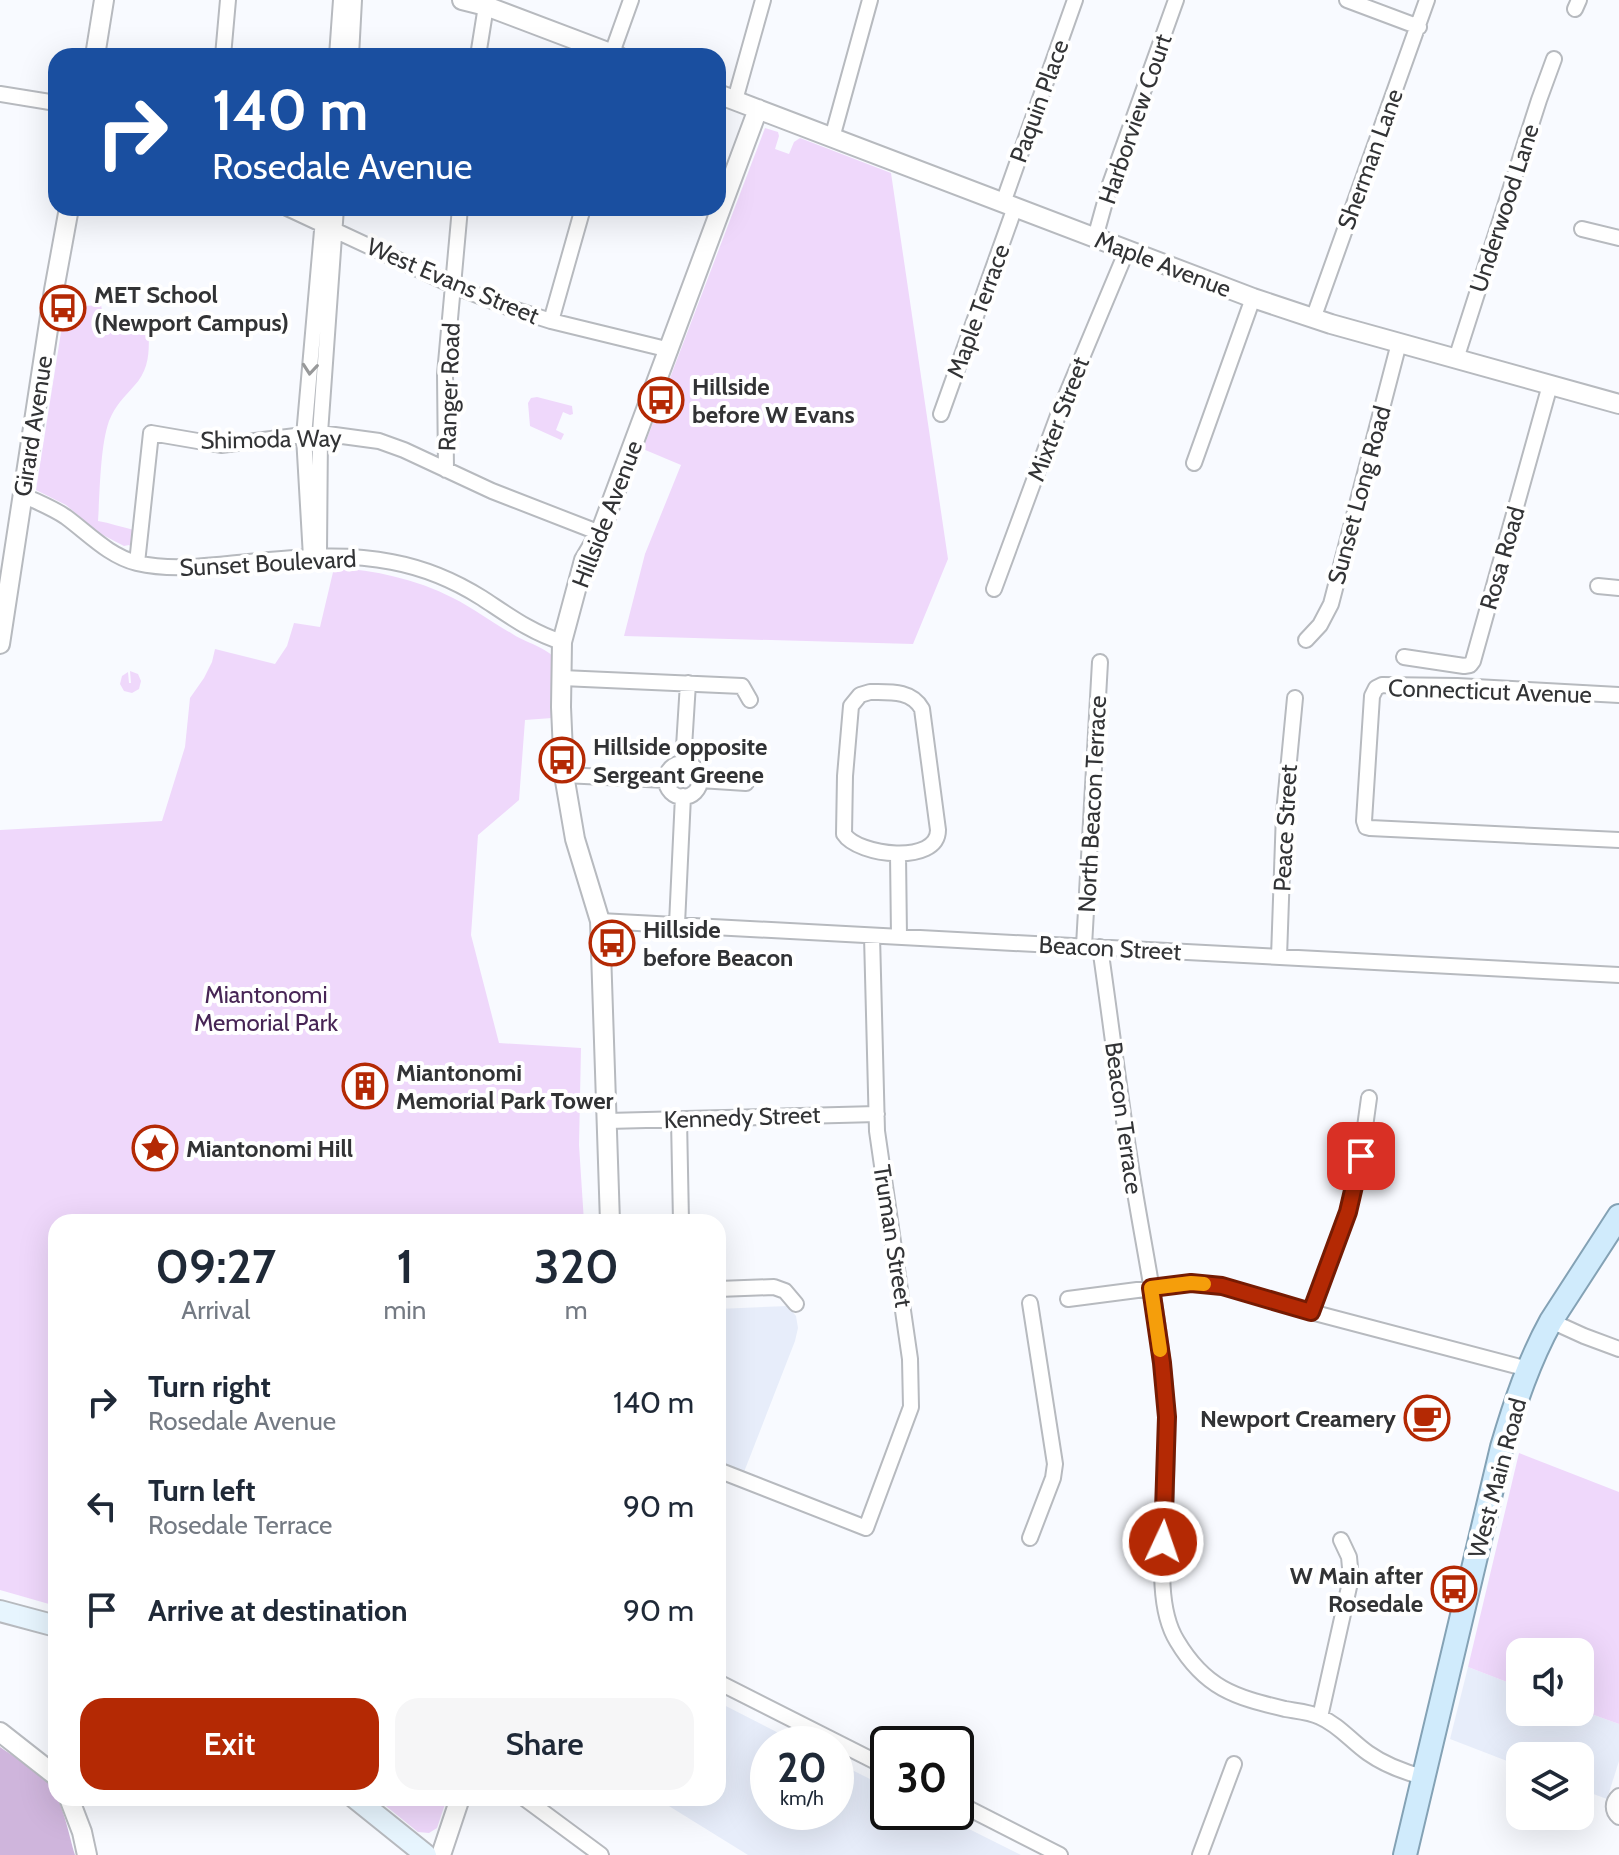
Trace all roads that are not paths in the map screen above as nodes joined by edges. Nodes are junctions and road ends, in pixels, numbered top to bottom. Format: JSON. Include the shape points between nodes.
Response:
{"nodes":[{"id":1,"x":104,"y":0,"type":"edge"},
{"id":2,"x":228,"y":0,"type":"edge"},
{"id":3,"x":341,"y":0,"type":"edge"},
{"id":4,"x":354,"y":0,"type":"edge"},
{"id":5,"x":462,"y":0,"type":"edge"},
{"id":6,"x":631,"y":0,"type":"edge"},
{"id":7,"x":763,"y":0,"type":"edge"},
{"id":8,"x":870,"y":0,"type":"edge"},
{"id":9,"x":1075,"y":0,"type":"edge"},
{"id":10,"x":1176,"y":0,"type":"edge"},
{"id":11,"x":1347,"y":0,"type":"edge"},
{"id":12,"x":1427,"y":0,"type":"edge"},
{"id":13,"x":486,"y":6,"type":"junction"},
{"id":14,"x":1419,"y":27,"type":"junction"},
{"id":15,"x":96,"y":48,"type":"edge"},
{"id":16,"x":224,"y":48,"type":"edge"},
{"id":17,"x":338,"y":48,"type":"edge"},
{"id":18,"x":351,"y":48,"type":"edge"},
{"id":19,"x":479,"y":48,"type":"edge"},
{"id":20,"x":597,"y":48,"type":"edge"},
{"id":21,"x":617,"y":48,"type":"edge"},
{"id":22,"x":1554,"y":59,"type":"dead end"},
{"id":23,"x":0,"y":94,"type":"edge"},
{"id":24,"x":726,"y":97,"type":"edge"},
{"id":25,"x":48,"y":102,"type":"edge"},
{"id":26,"x":758,"y":109,"type":"junction"},
{"id":27,"x":832,"y":138,"type":"junction"},
{"id":28,"x":726,"y":197,"type":"edge"},
{"id":29,"x":1009,"y":205,"type":"junction"},
{"id":30,"x":68,"y":216,"type":"edge"},
{"id":31,"x":459,"y":216,"type":"edge"},
{"id":32,"x":581,"y":216,"type":"edge"},
{"id":33,"x":719,"y":216,"type":"edge"},
{"id":34,"x":327,"y":220,"type":"edge"},
{"id":35,"x":1582,"y":229,"type":"dead end"},
{"id":36,"x":1095,"y":238,"type":"junction"},
{"id":37,"x":1619,"y":238,"type":"edge"},
{"id":38,"x":1127,"y":250,"type":"junction"},
{"id":39,"x":454,"y":286,"type":"junction"},
{"id":40,"x":1253,"y":298,"type":"junction"},
{"id":41,"x":1313,"y":319,"type":"junction"},
{"id":42,"x":551,"y":321,"type":"junction"},
{"id":43,"x":1399,"y":343,"type":"junction"},
{"id":44,"x":670,"y":350,"type":"junction"},
{"id":45,"x":1456,"y":359,"type":"junction"},
{"id":46,"x":1550,"y":385,"type":"junction"},
{"id":47,"x":1619,"y":404,"type":"edge"},
{"id":48,"x":941,"y":414,"type":"dead end"},
{"id":49,"x":320,"y":433,"type":"junction"},
{"id":50,"x":304,"y":436,"type":"junction"},
{"id":51,"x":1194,"y":463,"type":"dead end"},
{"id":52,"x":446,"y":470,"type":"junction"},
{"id":53,"x":23,"y":495,"type":"junction"},
{"id":54,"x":600,"y":533,"type":"junction"},
{"id":55,"x":314,"y":556,"type":"junction"},
{"id":56,"x":137,"y":563,"type":"junction"},
{"id":57,"x":1598,"y":586,"type":"dead end"},
{"id":58,"x":1619,"y":588,"type":"edge"},
{"id":59,"x":994,"y":589,"type":"dead end"},
{"id":60,"x":1306,"y":640,"type":"dead end"},
{"id":61,"x":562,"y":642,"type":"junction"},
{"id":62,"x":0,"y":644,"type":"edge"},
{"id":63,"x":1404,"y":657,"type":"dead end"},
{"id":64,"x":1100,"y":662,"type":"dead end"},
{"id":65,"x":562,"y":678,"type":"junction"},
{"id":66,"x":688,"y":683,"type":"junction"},
{"id":67,"x":1619,"y":695,"type":"edge"},
{"id":68,"x":1295,"y":698,"type":"dead end"},
{"id":69,"x":750,"y":700,"type":"dead end"},
{"id":70,"x":683,"y":763,"type":"junction"},
{"id":71,"x":564,"y":775,"type":"junction"},
{"id":72,"x":666,"y":780,"type":"junction"},
{"id":73,"x":700,"y":780,"type":"junction"},
{"id":74,"x":746,"y":783,"type":"dead end"},
{"id":75,"x":683,"y":796,"type":"junction"},
{"id":76,"x":1619,"y":840,"type":"edge"},
{"id":77,"x":898,"y":854,"type":"junction"},
{"id":78,"x":600,"y":921,"type":"junction"},
{"id":79,"x":677,"y":924,"type":"junction"},
{"id":80,"x":872,"y":936,"type":"junction"},
{"id":81,"x":899,"y":937,"type":"junction"},
{"id":82,"x":1084,"y":946,"type":"junction"},
{"id":83,"x":1100,"y":947,"type":"junction"},
{"id":84,"x":1279,"y":957,"type":"junction"},
{"id":85,"x":1619,"y":975,"type":"edge"},
{"id":86,"x":1369,"y":1098,"type":"dead end"},
{"id":87,"x":877,"y":1114,"type":"junction"},
{"id":88,"x":679,"y":1119,"type":"junction"},
{"id":89,"x":607,"y":1121,"type":"junction"},
{"id":90,"x":610,"y":1214,"type":"edge"},
{"id":91,"x":681,"y":1214,"type":"edge"},
{"id":92,"x":1619,"y":1216,"type":"edge"},
{"id":93,"x":1151,"y":1288,"type":"junction"},
{"id":94,"x":726,"y":1289,"type":"edge"},
{"id":95,"x":1068,"y":1299,"type":"dead end"},
{"id":96,"x":796,"y":1304,"type":"dead end"},
{"id":97,"x":1031,"y":1310,"type":"dead end"},
{"id":98,"x":1311,"y":1312,"type":"junction"},
{"id":99,"x":1551,"y":1321,"type":"junction"},
{"id":100,"x":1619,"y":1349,"type":"edge"},
{"id":101,"x":1528,"y":1369,"type":"junction"},
{"id":102,"x":726,"y":1473,"type":"edge"},
{"id":103,"x":1030,"y":1538,"type":"dead end"},
{"id":104,"x":1341,"y":1540,"type":"dead end"},
{"id":105,"x":0,"y":1611,"type":"edge"},
{"id":106,"x":48,"y":1624,"type":"edge"},
{"id":107,"x":726,"y":1686,"type":"edge"},
{"id":108,"x":1320,"y":1717,"type":"junction"},
{"id":109,"x":0,"y":1732,"type":"edge"},
{"id":110,"x":870,"y":1759,"type":"edge"},
{"id":111,"x":1234,"y":1764,"type":"dead end"},
{"id":112,"x":48,"y":1770,"type":"edge"},
{"id":113,"x":1423,"y":1777,"type":"junction"},
{"id":114,"x":1619,"y":1796,"type":"edge"},
{"id":115,"x":73,"y":1806,"type":"edge"},
{"id":116,"x":365,"y":1806,"type":"edge"},
{"id":117,"x":457,"y":1806,"type":"edge"},
{"id":118,"x":535,"y":1806,"type":"edge"},
{"id":119,"x":974,"y":1811,"type":"edge"},
{"id":120,"x":1619,"y":1817,"type":"edge"},
{"id":121,"x":87,"y":1855,"type":"edge"},
{"id":122,"x":426,"y":1855,"type":"edge"},
{"id":123,"x":441,"y":1855,"type":"edge"},
{"id":124,"x":601,"y":1855,"type":"edge"},
{"id":125,"x":1060,"y":1855,"type":"edge"},
{"id":126,"x":1200,"y":1855,"type":"edge"},
{"id":127,"x":1405,"y":1855,"type":"edge"}],
"edges":[{"from":1,"to":15,"type":"street"},
{"from":2,"to":16,"type":"street"},
{"from":3,"to":17,"type":"street"},
{"from":4,"to":18,"type":"street"},
{"from":5,"to":13,"type":"street"},
{"from":6,"to":21,"type":"street"},
{"from":7,"to":24,"type":"street"},
{"from":8,"to":27,"type":"street"},
{"from":9,"to":29,"type":"street","name":"Paquin Place"},
{"from":10,"to":36,"type":"street","name":"Harborview Court"},
{"from":11,"to":14,"type":"street"},
{"from":12,"to":14,"type":"street","name":"Sherman Lane"},
{"from":13,"to":19,"type":"street"},
{"from":13,"to":20,"type":"street"},
{"from":14,"to":41,"type":"street","name":"Sherman Lane"},
{"from":22,"to":45,"type":"street","name":"Underwood Lane"},
{"from":23,"to":25,"type":"street"},
{"from":24,"to":26,"type":"street","name":"Maple Avenue"},
{"from":26,"to":27,"type":"street","name":"Maple Avenue"},
{"from":26,"to":28,"type":"street","name":"Hillside Avenue"},
{"from":27,"to":29,"type":"street","name":"Maple Avenue"},
{"from":29,"to":36,"type":"street","name":"Maple Avenue"},
{"from":29,"to":48,"type":"street","name":"Maple Terrace"},
{"from":30,"to":53,"type":"street","name":"Girard Avenue"},
{"from":31,"to":39,"type":"street","name":"Ranger Road"},
{"from":32,"to":42,"type":"street"},
{"from":33,"to":44,"type":"street","name":"Hillside Avenue"},
{"from":34,"to":39,"type":"street","name":"West Evans Street"},
{"from":34,"to":49,"type":"street"},
{"from":34,"to":50,"type":"street","one_way":true},
{"from":35,"to":37,"type":"street"},
{"from":36,"to":38,"type":"street","name":"Maple Avenue"},
{"from":38,"to":40,"type":"street","name":"Maple Avenue"},
{"from":38,"to":59,"type":"street","name":"Mixter Street"},
{"from":39,"to":42,"type":"street","name":"West Evans Street"},
{"from":39,"to":52,"type":"street","name":"Ranger Road","via":[[445,374]]},
{"from":40,"to":41,"type":"street","name":"Maple Avenue"},
{"from":40,"to":51,"type":"street"},
{"from":41,"to":43,"type":"street","name":"Maple Avenue"},
{"from":42,"to":44,"type":"street","name":"West Evans Street"},
{"from":43,"to":45,"type":"street","name":"Maple Avenue"},
{"from":43,"to":60,"type":"street","name":"Sunset Long Road","via":[[1331,604]]},
{"from":44,"to":54,"type":"street","name":"Hillside Avenue"},
{"from":45,"to":46,"type":"street","name":"Maple Avenue"},
{"from":46,"to":47,"type":"street","name":"Maple Avenue"},
{"from":46,"to":63,"type":"street","name":"Rosa Road","via":[[1473,661],[1464,666]]},
{"from":49,"to":50,"type":"street","name":"Shimoda Way"},
{"from":49,"to":52,"type":"street","name":"Shimoda Way","via":[[379,441]]},
{"from":49,"to":55,"type":"street"},
{"from":50,"to":55,"type":"street"},
{"from":50,"to":56,"type":"street","name":"Shimoda Way","via":[[221,445],[151,433]]},
{"from":52,"to":54,"type":"street","name":"Shimoda Way"},
{"from":53,"to":56,"type":"street","name":"Sunset Boulevard","via":[[63,515],[108,551]]},
{"from":53,"to":62,"type":"street","name":"Girard Avenue"},
{"from":54,"to":61,"type":"street","name":"Hillside Avenue","via":[[584,560]]},
{"from":55,"to":56,"type":"street","name":"Sunset Boulevard","via":[[179,569]]},
{"from":55,"to":61,"type":"street","name":"Sunset Boulevard","via":[[414,567]]},
{"from":57,"to":58,"type":"street"},
{"from":61,"to":65,"type":"street","name":"Hillside Avenue"},
{"from":64,"to":82,"type":"street","name":"North Beacon Terrace"},
{"from":65,"to":66,"type":"street"},
{"from":65,"to":71,"type":"street","name":"Hillside Avenue"},
{"from":66,"to":69,"type":"street","via":[[742,686]]},
{"from":66,"to":70,"type":"street"},
{"from":67,"to":76,"type":"street","name":"Connecticut Avenue","via":[[1382,685],[1372,696],[1364,821],[1366,827]]},
{"from":68,"to":84,"type":"street","name":"Peace Street"},
{"from":70,"to":72,"type":"street","via":[[671,768]]},
{"from":70,"to":73,"type":"street","via":[[695,768]]},
{"from":71,"to":72,"type":"street"},
{"from":71,"to":78,"type":"street","name":"Hillside Avenue","via":[[575,839]]},
{"from":72,"to":75,"type":"street","via":[[671,792]]},
{"from":73,"to":74,"type":"street"},
{"from":73,"to":75,"type":"street","via":[[695,792]]},
{"from":75,"to":79,"type":"street"},
{"from":77,"to":77,"type":"street","via":[[861,847],[844,834],[851,706],[870,692],[904,694],[922,709],[938,837],[925,849]]},
{"from":77,"to":81,"type":"street"},
{"from":78,"to":79,"type":"street","name":"Beacon Street"},
{"from":78,"to":89,"type":"street","name":"Hillside Avenue"},
{"from":79,"to":80,"type":"street","name":"Beacon Street"},
{"from":80,"to":81,"type":"street","name":"Beacon Street"},
{"from":80,"to":87,"type":"street","name":"Truman Street"},
{"from":81,"to":82,"type":"street","name":"Beacon Street"},
{"from":82,"to":83,"type":"street","name":"Beacon Street"},
{"from":83,"to":84,"type":"street","name":"Beacon Street"},
{"from":83,"to":93,"type":"street","name":"Beacon Terrace"},
{"from":84,"to":85,"type":"street","name":"Beacon Street"},
{"from":86,"to":98,"type":"street","via":[[1348,1212]]},
{"from":87,"to":88,"type":"street","name":"Kennedy Street"},
{"from":87,"to":102,"type":"street","name":"Truman Street","via":[[912,1391],[906,1424],[866,1528]]},
{"from":88,"to":89,"type":"street","name":"Kennedy Street"},
{"from":88,"to":91,"type":"street"},
{"from":89,"to":90,"type":"street","name":"Hillside Avenue"},
{"from":92,"to":99,"type":"main road","name":"West Main Road"},
{"from":93,"to":95,"type":"street"},
{"from":93,"to":98,"type":"street","via":[[1222,1286]]},
{"from":93,"to":108,"type":"street","name":"Beacon Terrace","via":[[1166,1399],[1162,1570],[1171,1631],[1187,1658],[1223,1690]]},
{"from":94,"to":96,"type":"street","via":[[774,1287]]},
{"from":97,"to":103,"type":"street","via":[[1055,1464]]},
{"from":98,"to":101,"type":"street"},
{"from":99,"to":100,"type":"street"},
{"from":99,"to":101,"type":"main road","name":"West Main Road"},
{"from":101,"to":113,"type":"main road","name":"West Main Road","via":[[1502,1447]]},
{"from":104,"to":108,"type":"street","via":[[1351,1578]]},
{"from":105,"to":106,"type":"main road"},
{"from":107,"to":110,"type":"street"},
{"from":108,"to":113,"type":"street","via":[[1378,1760]]},
{"from":109,"to":112,"type":"street"},
{"from":111,"to":126,"type":"street"},
{"from":113,"to":127,"type":"main road","name":"West Main Road"},
{"from":114,"to":120,"type":"street","via":[[1614,1803]]},
{"from":115,"to":121,"type":"street"},
{"from":116,"to":122,"type":"main road"},
{"from":117,"to":123,"type":"street"},
{"from":118,"to":124,"type":"street"},
{"from":119,"to":125,"type":"street"}]}
